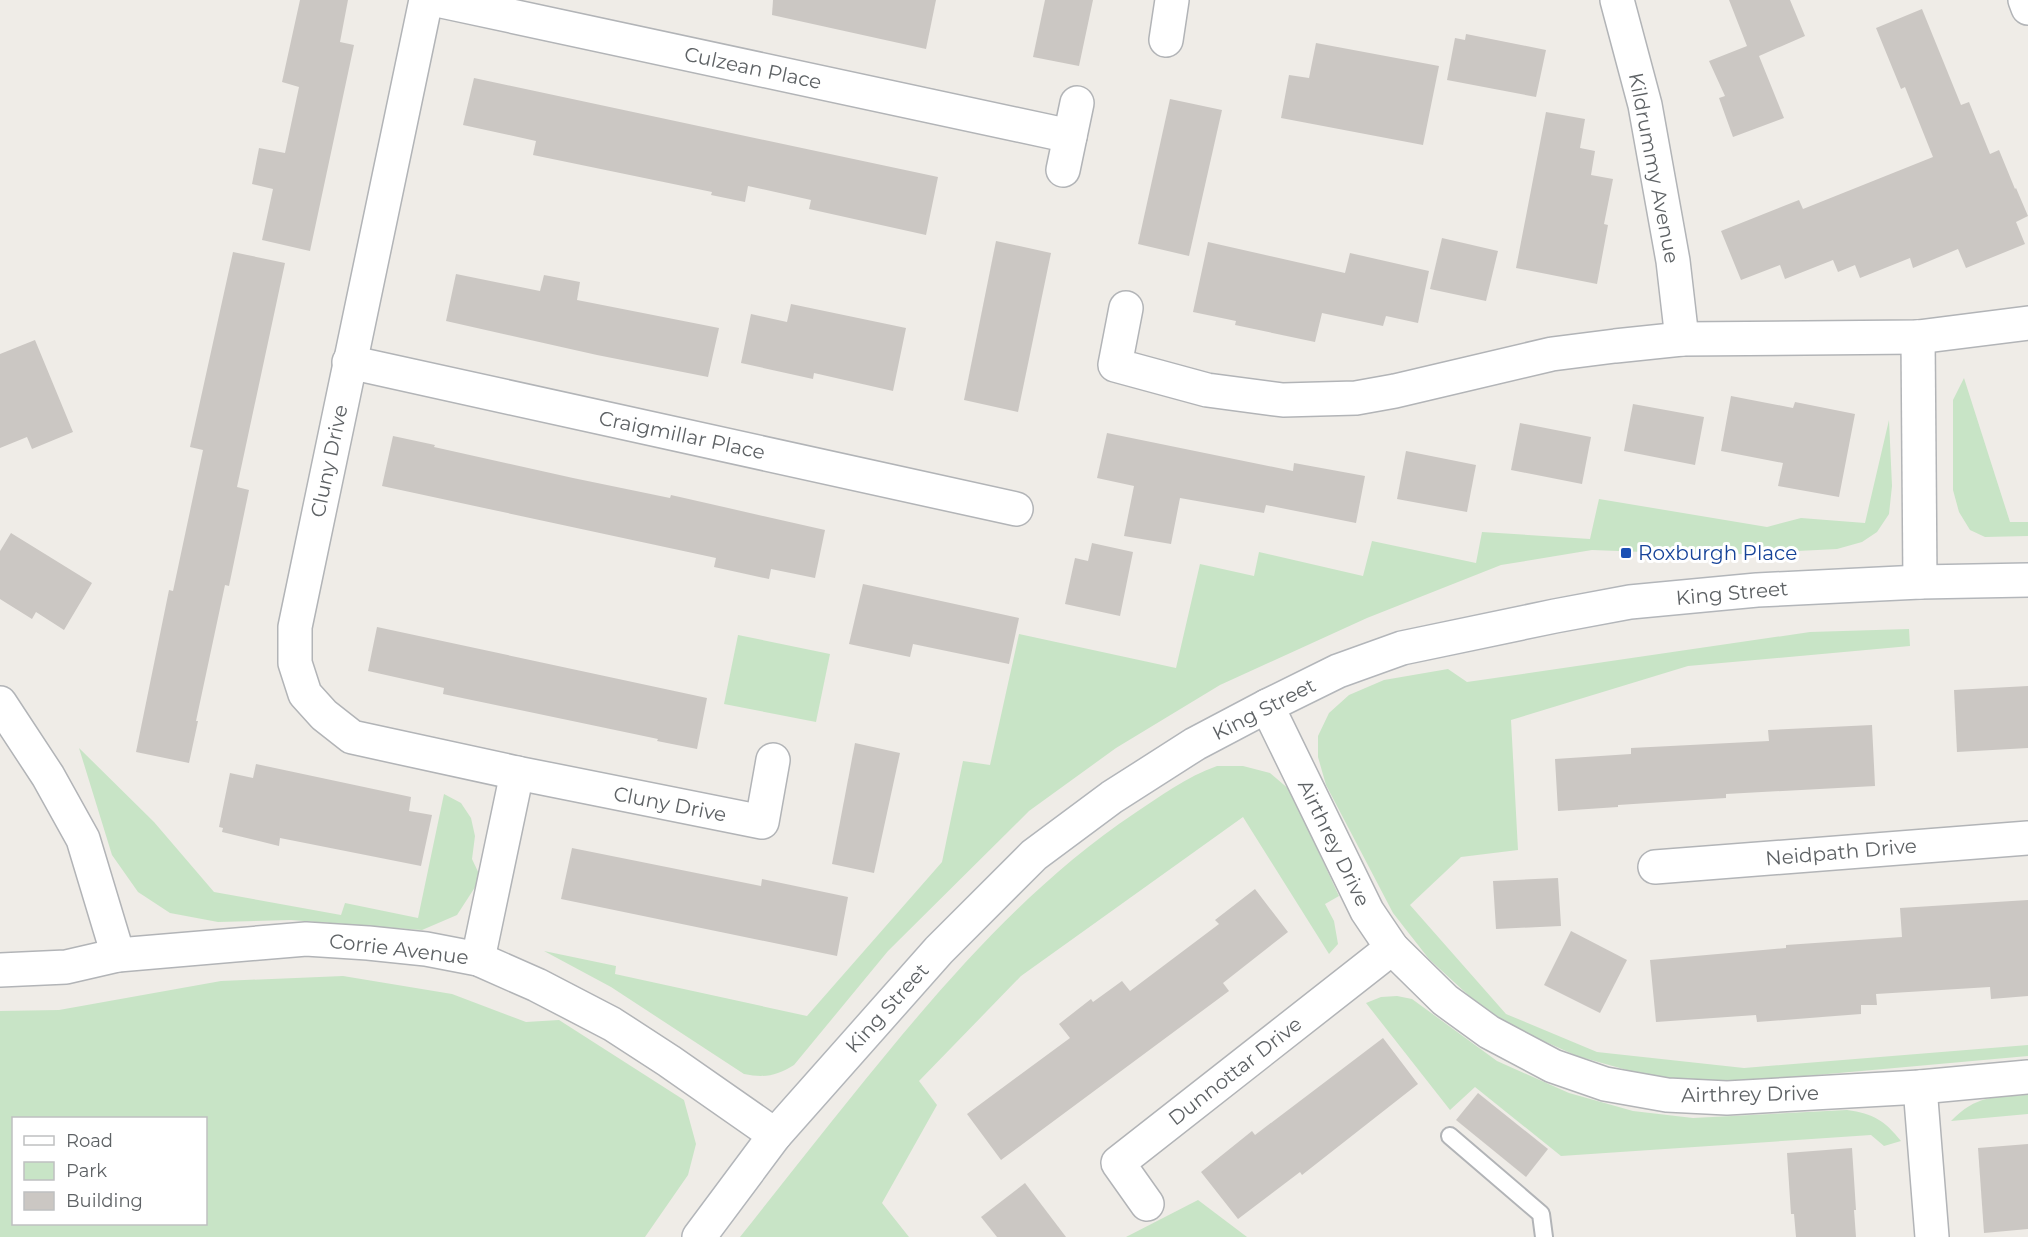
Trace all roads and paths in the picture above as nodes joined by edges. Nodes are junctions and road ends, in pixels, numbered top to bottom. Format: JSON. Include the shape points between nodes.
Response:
{"nodes":[{"id":1,"x":426,"y":0,"type":"edge"},
{"id":2,"x":436,"y":0,"type":"edge"},
{"id":3,"x":1172,"y":0,"type":"edge"},
{"id":4,"x":1617,"y":0,"type":"edge"},
{"id":5,"x":2025,"y":0,"type":"edge"},
{"id":6,"x":2028,"y":8,"type":"edge"},
{"id":7,"x":1166,"y":40,"type":"dead end"},
{"id":8,"x":1077,"y":103,"type":"dead end"},
{"id":9,"x":1070,"y":136,"type":"junction"},
{"id":10,"x":1063,"y":170,"type":"dead end"},
{"id":11,"x":1126,"y":308,"type":"dead end"},
{"id":12,"x":2028,"y":322,"type":"edge"},
{"id":13,"x":1918,"y":338,"type":"junction"},
{"id":14,"x":1682,"y":339,"type":"junction"},
{"id":15,"x":349,"y":362,"type":"junction"},
{"id":16,"x":1016,"y":509,"type":"dead end"},
{"id":17,"x":2028,"y":580,"type":"edge"},
{"id":18,"x":1920,"y":582,"type":"junction"},
{"id":19,"x":0,"y":703,"type":"edge"},
{"id":20,"x":1267,"y":706,"type":"junction"},
{"id":21,"x":773,"y":759,"type":"dead end"},
{"id":22,"x":517,"y":774,"type":"junction"},
{"id":23,"x":2028,"y":838,"type":"edge"},
{"id":24,"x":1655,"y":867,"type":"dead end"},
{"id":25,"x":1392,"y":948,"type":"junction"},
{"id":26,"x":118,"y":955,"type":"junction"},
{"id":27,"x":478,"y":959,"type":"junction"},
{"id":28,"x":0,"y":970,"type":"edge"},
{"id":29,"x":2028,"y":1077,"type":"edge"},
{"id":30,"x":1920,"y":1087,"type":"junction"},
{"id":31,"x":775,"y":1135,"type":"junction"},
{"id":32,"x":1450,"y":1136,"type":"dead end"},
{"id":33,"x":1147,"y":1204,"type":"dead end"},
{"id":34,"x":699,"y":1237,"type":"edge"},
{"id":35,"x":1544,"y":1237,"type":"edge"},
{"id":36,"x":1932,"y":1237,"type":"edge"}],
"edges":[{"from":1,"to":15,"type":"street","name":"Cluny Drive"},
{"from":2,"to":9,"type":"street","name":"Culzean Place"},
{"from":3,"to":7,"type":"street"},
{"from":4,"to":14,"type":"street","name":"Kildrummy Avenue","via":[[1646,105]]},
{"from":5,"to":6,"type":"street"},
{"from":8,"to":9,"type":"street"},
{"from":9,"to":10,"type":"street"},
{"from":11,"to":14,"type":"street","via":[[1115,365],[1207,390],[1283,400],[1356,398],[1552,354]]},
{"from":12,"to":13,"type":"street"},
{"from":13,"to":14,"type":"street"},
{"from":13,"to":18,"type":"street"},
{"from":15,"to":16,"type":"street","name":"Craigmillar Place"},
{"from":15,"to":22,"type":"street","name":"Cluny Drive","via":[[295,627],[295,663],[305,694],[324,716],[352,737]]},
{"from":17,"to":18,"type":"street","name":"King Street"},
{"from":18,"to":20,"type":"street","name":"King Street","via":[[1757,590],[1630,602],[1555,616],[1402,648],[1338,671]]},
{"from":19,"to":26,"type":"street","via":[[83,839]]},
{"from":20,"to":25,"type":"street","name":"Airthrey Drive","via":[[1367,911]]},
{"from":20,"to":31,"type":"street","name":"King Street","via":[[1195,744],[1112,796],[1034,855],[939,950]]},
{"from":21,"to":22,"type":"street","name":"Cluny Drive","via":[[762,822]]},
{"from":22,"to":27,"type":"street"},
{"from":23,"to":24,"type":"street","name":"Neidpath Drive"},
{"from":25,"to":30,"type":"street","name":"Airthrey Drive","via":[[1445,1000],[1489,1032],[1554,1066],[1605,1084],[1667,1095],[1727,1098]]},
{"from":25,"to":33,"type":"street","name":"Dunnottar Drive","via":[[1118,1163]]},
{"from":26,"to":27,"type":"street","name":"Corrie Avenue","via":[[306,939],[426,949]]},
{"from":26,"to":28,"type":"street","name":"Corrie Avenue","via":[[66,967]]},
{"from":27,"to":31,"type":"street","name":"Corrie Avenue","via":[[537,984],[612,1024]]},
{"from":29,"to":30,"type":"street","name":"Airthrey Drive"},
{"from":30,"to":36,"type":"street"},
{"from":31,"to":34,"type":"street","name":"King Street"},
{"from":32,"to":35,"type":"lane","via":[[1541,1214]]}]}
